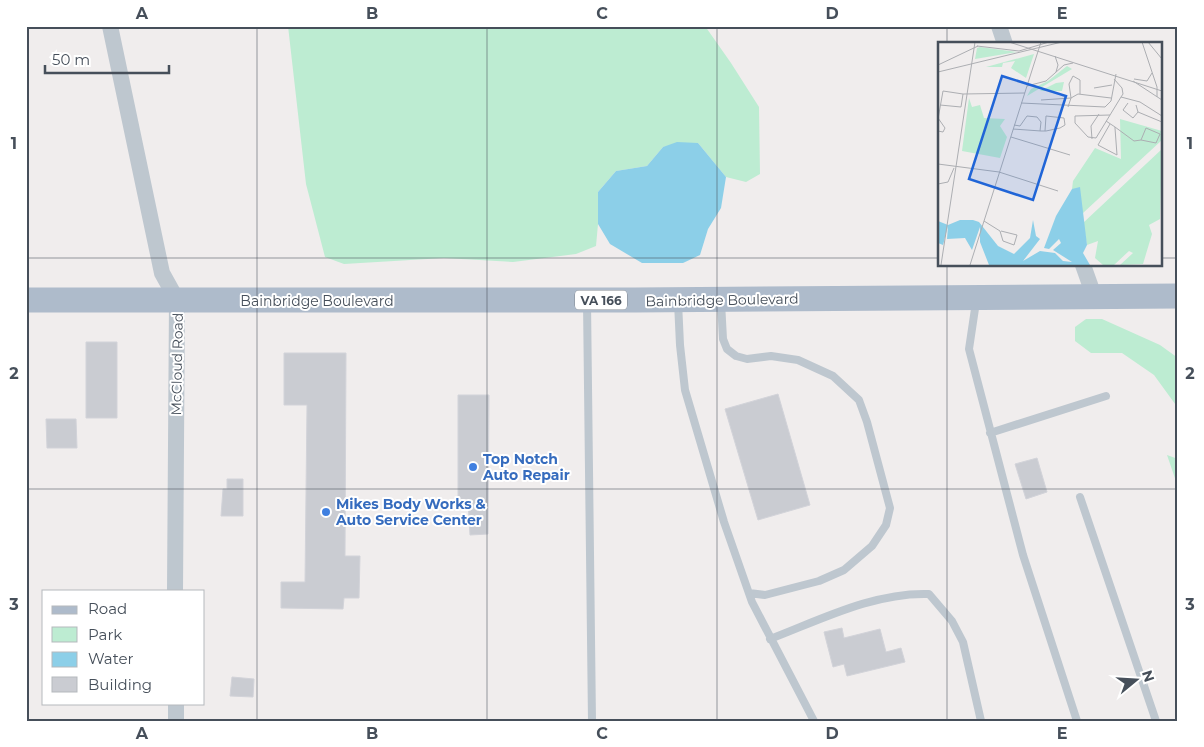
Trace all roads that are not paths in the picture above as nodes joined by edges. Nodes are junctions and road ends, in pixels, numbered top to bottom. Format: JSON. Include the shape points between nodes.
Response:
{"nodes":[{"id":1,"x":110,"y":26,"type":"edge"},
{"id":2,"x":999,"y":26,"type":"edge"},
{"id":3,"x":1004,"y":42,"type":"edge"},
{"id":4,"x":1083,"y":266,"type":"edge"},
{"id":5,"x":1094,"y":296,"type":"junction"},
{"id":6,"x":977,"y":297,"type":"junction"},
{"id":7,"x":1177,"y":297,"type":"edge"},
{"id":8,"x":26,"y":300,"type":"edge"},
{"id":9,"x":177,"y":300,"type":"junction"},
{"id":10,"x":587,"y":300,"type":"junction"},
{"id":11,"x":678,"y":300,"type":"junction"},
{"id":12,"x":721,"y":300,"type":"junction"},
{"id":13,"x":1106,"y":396,"type":"dead end"},
{"id":14,"x":990,"y":433,"type":"junction"},
{"id":15,"x":1080,"y":497,"type":"dead end"},
{"id":16,"x":175,"y":590,"type":"edge"},
{"id":17,"x":749,"y":593,"type":"junction"},
{"id":18,"x":770,"y":639,"type":"junction"},
{"id":19,"x":176,"y":704,"type":"edge"},
{"id":20,"x":176,"y":721,"type":"edge"},
{"id":21,"x":592,"y":721,"type":"edge"},
{"id":22,"x":814,"y":721,"type":"edge"},
{"id":23,"x":981,"y":721,"type":"edge"},
{"id":24,"x":1077,"y":721,"type":"edge"},
{"id":25,"x":1156,"y":721,"type":"edge"}],
"edges":[{"from":1,"to":9,"type":"street","name":"McCloud Road","via":[[160,265]]},
{"from":2,"to":3,"type":"street"},
{"from":4,"to":5,"type":"street"},
{"from":5,"to":6,"type":"main road","name":"Bainbridge Boulevard","number":"VA 166"},
{"from":5,"to":7,"type":"main road","name":"Bainbridge Boulevard","number":"VA 166"},
{"from":6,"to":12,"type":"main road","name":"Bainbridge Boulevard","number":"VA 166"},
{"from":6,"to":14,"type":"lane","via":[[969,349]]},
{"from":8,"to":9,"type":"main road","name":"Bainbridge Boulevard","number":"VA 166"},
{"from":9,"to":10,"type":"main road","name":"Bainbridge Boulevard","number":"VA 166"},
{"from":9,"to":16,"type":"street","name":"McCloud Road"},
{"from":10,"to":11,"type":"main road","name":"Bainbridge Boulevard","number":"VA 166"},
{"from":10,"to":21,"type":"lane"},
{"from":11,"to":12,"type":"main road","name":"Bainbridge Boulevard","number":"VA 166"},
{"from":11,"to":17,"type":"lane","via":[[685,390]]},
{"from":12,"to":17,"type":"lane","via":[[723,339],[736,356],[798,360],[833,376],[859,400],[890,508],[886,525],[872,546],[844,570],[818,581],[765,595]]},
{"from":13,"to":14,"type":"lane"},
{"from":14,"to":24,"type":"lane","via":[[1023,555]]},
{"from":15,"to":25,"type":"lane"},
{"from":17,"to":18,"type":"lane"},
{"from":18,"to":22,"type":"lane"},
{"from":18,"to":23,"type":"lane","via":[[862,604],[910,594],[929,594],[952,621],[964,642]]},
{"from":19,"to":20,"type":"street"}]}
